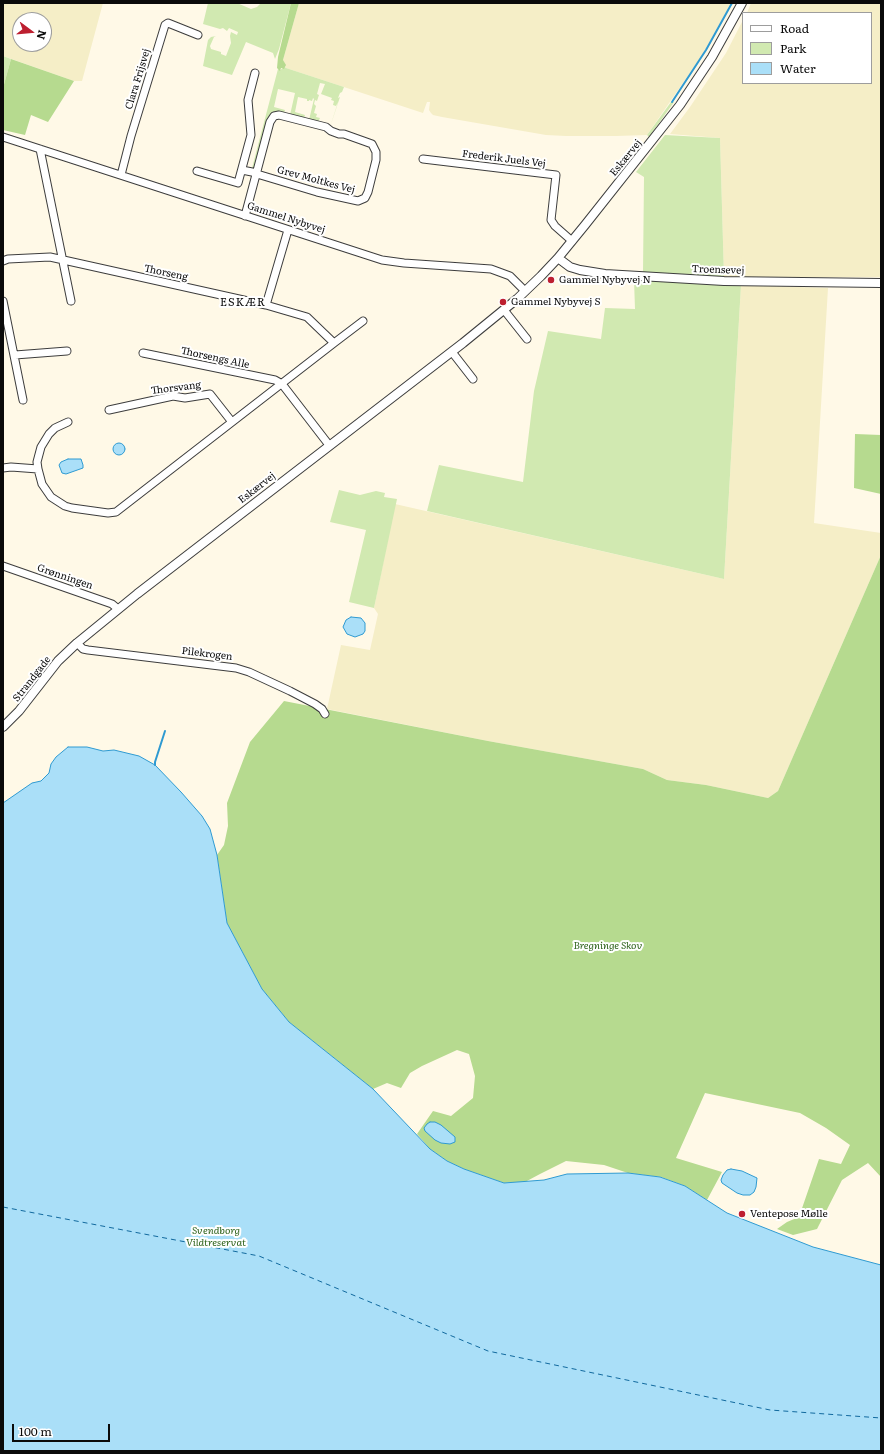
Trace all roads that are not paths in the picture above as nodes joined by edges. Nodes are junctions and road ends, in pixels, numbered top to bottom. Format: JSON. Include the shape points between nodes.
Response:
{"nodes":[{"id":1,"x":742,"y":3,"type":"edge"},
{"id":2,"x":198,"y":35,"type":"dead end"},
{"id":3,"x":255,"y":73,"type":"dead end"},
{"id":4,"x":3,"y":137,"type":"edge"},
{"id":5,"x":40,"y":149,"type":"junction"},
{"id":6,"x":423,"y":159,"type":"dead end"},
{"id":7,"x":242,"y":170,"type":"junction"},
{"id":8,"x":197,"y":171,"type":"dead end"},
{"id":9,"x":257,"y":173,"type":"junction"},
{"id":10,"x":121,"y":175,"type":"junction"},
{"id":11,"x":246,"y":216,"type":"junction"},
{"id":12,"x":288,"y":230,"type":"junction"},
{"id":13,"x":572,"y":241,"type":"junction"},
{"id":14,"x":558,"y":258,"type":"junction"},
{"id":15,"x":62,"y":260,"type":"junction"},
{"id":16,"x":3,"y":261,"type":"edge"},
{"id":17,"x":881,"y":284,"type":"edge"},
{"id":18,"x":525,"y":292,"type":"junction"},
{"id":19,"x":3,"y":301,"type":"edge"},
{"id":20,"x":71,"y":301,"type":"dead end"},
{"id":21,"x":266,"y":305,"type":"junction"},
{"id":22,"x":504,"y":310,"type":"junction"},
{"id":23,"x":363,"y":321,"type":"dead end"},
{"id":24,"x":527,"y":339,"type":"dead end"},
{"id":25,"x":334,"y":344,"type":"junction"},
{"id":26,"x":67,"y":351,"type":"dead end"},
{"id":27,"x":452,"y":352,"type":"junction"},
{"id":28,"x":143,"y":353,"type":"dead end"},
{"id":29,"x":15,"y":355,"type":"junction"},
{"id":30,"x":473,"y":379,"type":"dead end"},
{"id":31,"x":282,"y":384,"type":"junction"},
{"id":32,"x":23,"y":400,"type":"dead end"},
{"id":33,"x":109,"y":410,"type":"dead end"},
{"id":34,"x":68,"y":422,"type":"dead end"},
{"id":35,"x":232,"y":422,"type":"junction"},
{"id":36,"x":329,"y":445,"type":"junction"},
{"id":37,"x":3,"y":468,"type":"edge"},
{"id":38,"x":38,"y":469,"type":"junction"},
{"id":39,"x":3,"y":566,"type":"edge"},
{"id":40,"x":118,"y":609,"type":"junction"},
{"id":41,"x":77,"y":643,"type":"junction"},
{"id":42,"x":325,"y":714,"type":"dead end"},
{"id":43,"x":3,"y":727,"type":"edge"}],
"edges":[{"from":1,"to":13,"type":"street","name":"Eskærvej","via":[[686,95]]},
{"from":2,"to":10,"type":"street","name":"Clara Frijsvej","via":[[168,23],[165,25]]},
{"from":3,"to":7,"type":"street","via":[[248,100],[251,135]]},
{"from":4,"to":5,"type":"street","name":"Gammel Nybyvej"},
{"from":5,"to":10,"type":"street","name":"Gammel Nybyvej"},
{"from":5,"to":15,"type":"street"},
{"from":6,"to":13,"type":"street","name":"Frederik Juels Vej","via":[[556,175],[551,220]]},
{"from":7,"to":8,"type":"street","via":[[238,183]]},
{"from":7,"to":9,"type":"street","name":"Grev Moltkes Vej"},
{"from":9,"to":9,"type":"street","name":"Grev Moltkes Vej","via":[[270,122],[275,115],[326,127],[339,134],[372,144],[376,152],[366,198],[358,201],[317,192]]},
{"from":9,"to":11,"type":"street","name":"Grev Moltkes Vej"},
{"from":10,"to":11,"type":"street","name":"Gammel Nybyvej"},
{"from":11,"to":12,"type":"street","name":"Gammel Nybyvej"},
{"from":12,"to":18,"type":"street","name":"Gammel Nybyvej","via":[[393,262],[491,269],[510,276]]},
{"from":12,"to":21,"type":"street"},
{"from":13,"to":14,"type":"street","name":"Eskærvej"},
{"from":14,"to":17,"type":"street","name":"Troensevej","via":[[575,268],[592,273],[724,281]]},
{"from":14,"to":18,"type":"street","name":"Eskærvej"},
{"from":15,"to":16,"type":"street","name":"Thorseng","via":[[50,258]]},
{"from":15,"to":20,"type":"street"},
{"from":15,"to":21,"type":"street","name":"Thorseng"},
{"from":18,"to":22,"type":"street","name":"Eskærvej"},
{"from":19,"to":29,"type":"street"},
{"from":21,"to":25,"type":"street","name":"Thorseng","via":[[307,317]]},
{"from":22,"to":24,"type":"street"},
{"from":22,"to":27,"type":"street","name":"Eskærvej"},
{"from":23,"to":25,"type":"street"},
{"from":25,"to":31,"type":"street"},
{"from":26,"to":29,"type":"street"},
{"from":27,"to":30,"type":"street"},
{"from":27,"to":36,"type":"street","name":"Eskærvej"},
{"from":28,"to":31,"type":"street","name":"Thorsengs Alle","via":[[275,380]]},
{"from":29,"to":32,"type":"street"},
{"from":31,"to":35,"type":"street"},
{"from":31,"to":36,"type":"street"},
{"from":33,"to":35,"type":"street","name":"Thorsvang","via":[[173,396],[186,398],[210,394]]},
{"from":34,"to":38,"type":"street","via":[[55,428],[45,440],[38,454]]},
{"from":35,"to":38,"type":"street","via":[[116,512],[72,508],[58,502],[42,484]]},
{"from":36,"to":40,"type":"street","name":"Eskærvej"},
{"from":37,"to":38,"type":"street"},
{"from":39,"to":40,"type":"street","name":"Grønningen","via":[[112,604]]},
{"from":40,"to":41,"type":"street","name":"Eskærvej"},
{"from":41,"to":42,"type":"street","name":"Pilekrogen","via":[[88,650],[236,668],[290,690],[315,704]]},
{"from":41,"to":43,"type":"street","name":"Strandgade","via":[[58,661],[19,711]]}]}
